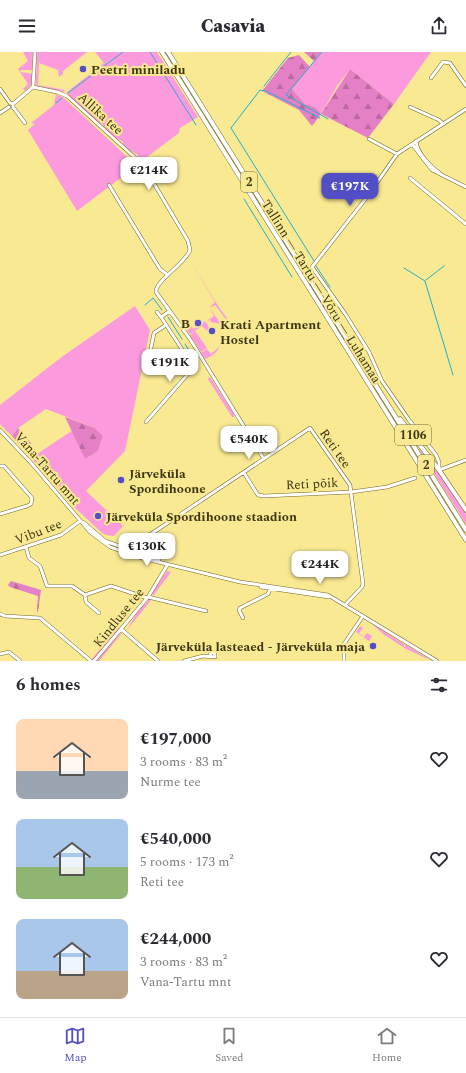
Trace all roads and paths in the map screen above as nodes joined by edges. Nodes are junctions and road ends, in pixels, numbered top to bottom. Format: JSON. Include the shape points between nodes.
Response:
{"nodes":[{"id":1,"x":35,"y":52,"type":"edge"},
{"id":2,"x":162,"y":52,"type":"edge"},
{"id":3,"x":168,"y":52,"type":"edge"},
{"id":4,"x":431,"y":78,"type":"dead end"},
{"id":5,"x":466,"y":86,"type":"edge"},
{"id":6,"x":33,"y":87,"type":"junction"},
{"id":7,"x":0,"y":89,"type":"edge"},
{"id":8,"x":11,"y":105,"type":"junction"},
{"id":9,"x":410,"y":107,"type":"dead end"},
{"id":10,"x":466,"y":109,"type":"edge"},
{"id":11,"x":0,"y":113,"type":"edge"},
{"id":12,"x":25,"y":123,"type":"dead end"},
{"id":13,"x":443,"y":124,"type":"junction"},
{"id":14,"x":368,"y":139,"type":"dead end"},
{"id":15,"x":416,"y":141,"type":"junction"},
{"id":16,"x":412,"y":144,"type":"junction"},
{"id":17,"x":397,"y":154,"type":"junction"},
{"id":18,"x":410,"y":178,"type":"dead end"},
{"id":19,"x":449,"y":179,"type":"junction"},
{"id":20,"x":109,"y":185,"type":"dead end"},
{"id":21,"x":466,"y":187,"type":"edge"},
{"id":22,"x":466,"y":224,"type":"edge"},
{"id":23,"x":168,"y":275,"type":"junction"},
{"id":24,"x":170,"y":311,"type":"junction"},
{"id":25,"x":157,"y":312,"type":"dead end"},
{"id":26,"x":161,"y":317,"type":"junction"},
{"id":27,"x":166,"y":325,"type":"junction"},
{"id":28,"x":151,"y":348,"type":"dead end"},
{"id":29,"x":199,"y":354,"type":"junction"},
{"id":30,"x":187,"y":357,"type":"dead end"},
{"id":31,"x":386,"y":401,"type":"junction"},
{"id":32,"x":146,"y":422,"type":"dead end"},
{"id":33,"x":0,"y":430,"type":"edge"},
{"id":34,"x":264,"y":459,"type":"junction"},
{"id":35,"x":466,"y":460,"type":"edge"},
{"id":36,"x":0,"y":466,"type":"edge"},
{"id":37,"x":439,"y":470,"type":"junction"},
{"id":38,"x":244,"y":473,"type":"junction"},
{"id":39,"x":415,"y":478,"type":"dead end"},
{"id":40,"x":351,"y":492,"type":"junction"},
{"id":41,"x":466,"y":510,"type":"edge"},
{"id":42,"x":0,"y":514,"type":"edge"},
{"id":43,"x":80,"y":520,"type":"junction"},
{"id":44,"x":466,"y":530,"type":"edge"},
{"id":45,"x":466,"y":540,"type":"edge"},
{"id":46,"x":26,"y":547,"type":"junction"},
{"id":47,"x":130,"y":553,"type":"junction"},
{"id":48,"x":0,"y":555,"type":"edge"},
{"id":49,"x":168,"y":564,"type":"junction"},
{"id":50,"x":240,"y":582,"type":"junction"},
{"id":51,"x":270,"y":589,"type":"junction"},
{"id":52,"x":85,"y":595,"type":"junction"},
{"id":53,"x":148,"y":597,"type":"junction"},
{"id":54,"x":332,"y":598,"type":"junction"},
{"id":55,"x":346,"y":604,"type":"junction"},
{"id":56,"x":206,"y":611,"type":"dead end"},
{"id":57,"x":99,"y":613,"type":"dead end"},
{"id":58,"x":0,"y":614,"type":"edge"},
{"id":59,"x":363,"y":616,"type":"junction"},
{"id":60,"x":243,"y":618,"type":"dead end"},
{"id":61,"x":121,"y":629,"type":"junction"},
{"id":62,"x":0,"y":654,"type":"edge"},
{"id":63,"x":210,"y":655,"type":"dead end"},
{"id":64,"x":20,"y":661,"type":"edge"},
{"id":65,"x":91,"y":661,"type":"edge"},
{"id":66,"x":94,"y":661,"type":"edge"},
{"id":67,"x":158,"y":661,"type":"edge"},
{"id":68,"x":184,"y":661,"type":"edge"},
{"id":69,"x":344,"y":661,"type":"edge"},
{"id":70,"x":437,"y":661,"type":"edge"}],
"edges":[{"from":1,"to":6,"type":"street"},
{"from":2,"to":45,"type":"highway","name":"Tallinn — Tartu — Võru — Luhamaa","number":"2"},
{"from":3,"to":31,"type":"highway","name":"Tallinn — Tartu — Võru — Luhamaa","number":"2"},
{"from":4,"to":5,"type":"street","via":[[443,62],[450,63]]},
{"from":6,"to":8,"type":"street"},
{"from":6,"to":23,"type":"street","name":"Allika tee","via":[[67,96],[143,165],[190,247],[187,257]]},
{"from":7,"to":8,"type":"street"},
{"from":8,"to":11,"type":"street"},
{"from":8,"to":12,"type":"street"},
{"from":9,"to":13,"type":"street"},
{"from":10,"to":13,"type":"street"},
{"from":13,"to":15,"type":"street"},
{"from":14,"to":17,"type":"street"},
{"from":15,"to":16,"type":"street"},
{"from":15,"to":19,"type":"street","via":[[418,149],[430,165]]},
{"from":16,"to":17,"type":"street"},
{"from":16,"to":19,"type":"street","via":[[432,170]]},
{"from":17,"to":37,"type":"street","via":[[358,210],[312,267],[357,333],[382,381],[436,455]]},
{"from":18,"to":22,"type":"street"},
{"from":19,"to":21,"type":"street"},
{"from":20,"to":23,"type":"street","via":[[160,270]]},
{"from":23,"to":24,"type":"street","name":"Allika tee","via":[[156,289]]},
{"from":24,"to":26,"type":"street"},
{"from":24,"to":29,"type":"street"},
{"from":25,"to":26,"type":"street"},
{"from":26,"to":27,"type":"street"},
{"from":27,"to":28,"type":"street","via":[[154,333]]},
{"from":27,"to":30,"type":"street"},
{"from":29,"to":32,"type":"street","via":[[192,359],[194,367]]},
{"from":29,"to":34,"type":"street"},
{"from":31,"to":37,"type":"highway","number":"1106"},
{"from":31,"to":44,"type":"highway","name":"Tallinn — Tartu — Võru — Luhamaa","number":"2"},
{"from":33,"to":43,"type":"street","name":"Vana-Tartu mnt"},
{"from":34,"to":38,"type":"street","name":"Reti tee"},
{"from":34,"to":40,"type":"street","name":"Reti tee","via":[[310,428],[350,485]]},
{"from":35,"to":37,"type":"street"},
{"from":36,"to":42,"type":"street","via":[[4,466],[32,498],[31,504]]},
{"from":37,"to":41,"type":"highway","number":"1106"},
{"from":38,"to":40,"type":"street","name":"Reti põik","via":[[258,495]]},
{"from":38,"to":47,"type":"street","name":"Reti tee","via":[[139,543]]},
{"from":39,"to":40,"type":"street","name":"Reti põik","via":[[387,487]]},
{"from":40,"to":55,"type":"street","name":"Reti tee","via":[[363,584]]},
{"from":43,"to":46,"type":"street","name":"Vibu tee","via":[[66,532]]},
{"from":43,"to":47,"type":"street","name":"Vana-Tartu mnt","via":[[104,543]]},
{"from":46,"to":48,"type":"street","name":"Vibu tee"},
{"from":46,"to":52,"type":"street","via":[[29,558],[40,566],[46,585],[72,586]]},
{"from":47,"to":49,"type":"street","name":"Vana-Tartu mnt"},
{"from":49,"to":50,"type":"street","name":"Vana-Tartu mnt"},
{"from":49,"to":53,"type":"street","name":"Kindluse tee"},
{"from":50,"to":51,"type":"street","name":"Vana-Tartu mnt"},
{"from":50,"to":54,"type":"street","name":"Vana-Tartu mnt","via":[[315,592]]},
{"from":51,"to":54,"type":"street","name":"Vana-Tartu mnt"},
{"from":51,"to":60,"type":"street","via":[[268,594],[240,608]]},
{"from":52,"to":53,"type":"street","via":[[111,586]]},
{"from":52,"to":57,"type":"street","via":[[86,602]]},
{"from":53,"to":56,"type":"street"},
{"from":53,"to":61,"type":"street","name":"Kindluse tee"},
{"from":54,"to":55,"type":"street","name":"Vana-Tartu mnt"},
{"from":55,"to":59,"type":"street","name":"Vana-Tartu mnt"},
{"from":58,"to":65,"type":"street","via":[[40,618]]},
{"from":59,"to":69,"type":"street","via":[[344,644]]},
{"from":59,"to":70,"type":"street","name":"Vana-Tartu mnt"},
{"from":61,"to":66,"type":"street","name":"Kindluse tee"},
{"from":61,"to":67,"type":"street"},
{"from":62,"to":64,"type":"street","via":[[10,652]]},
{"from":63,"to":68,"type":"street"}]}
